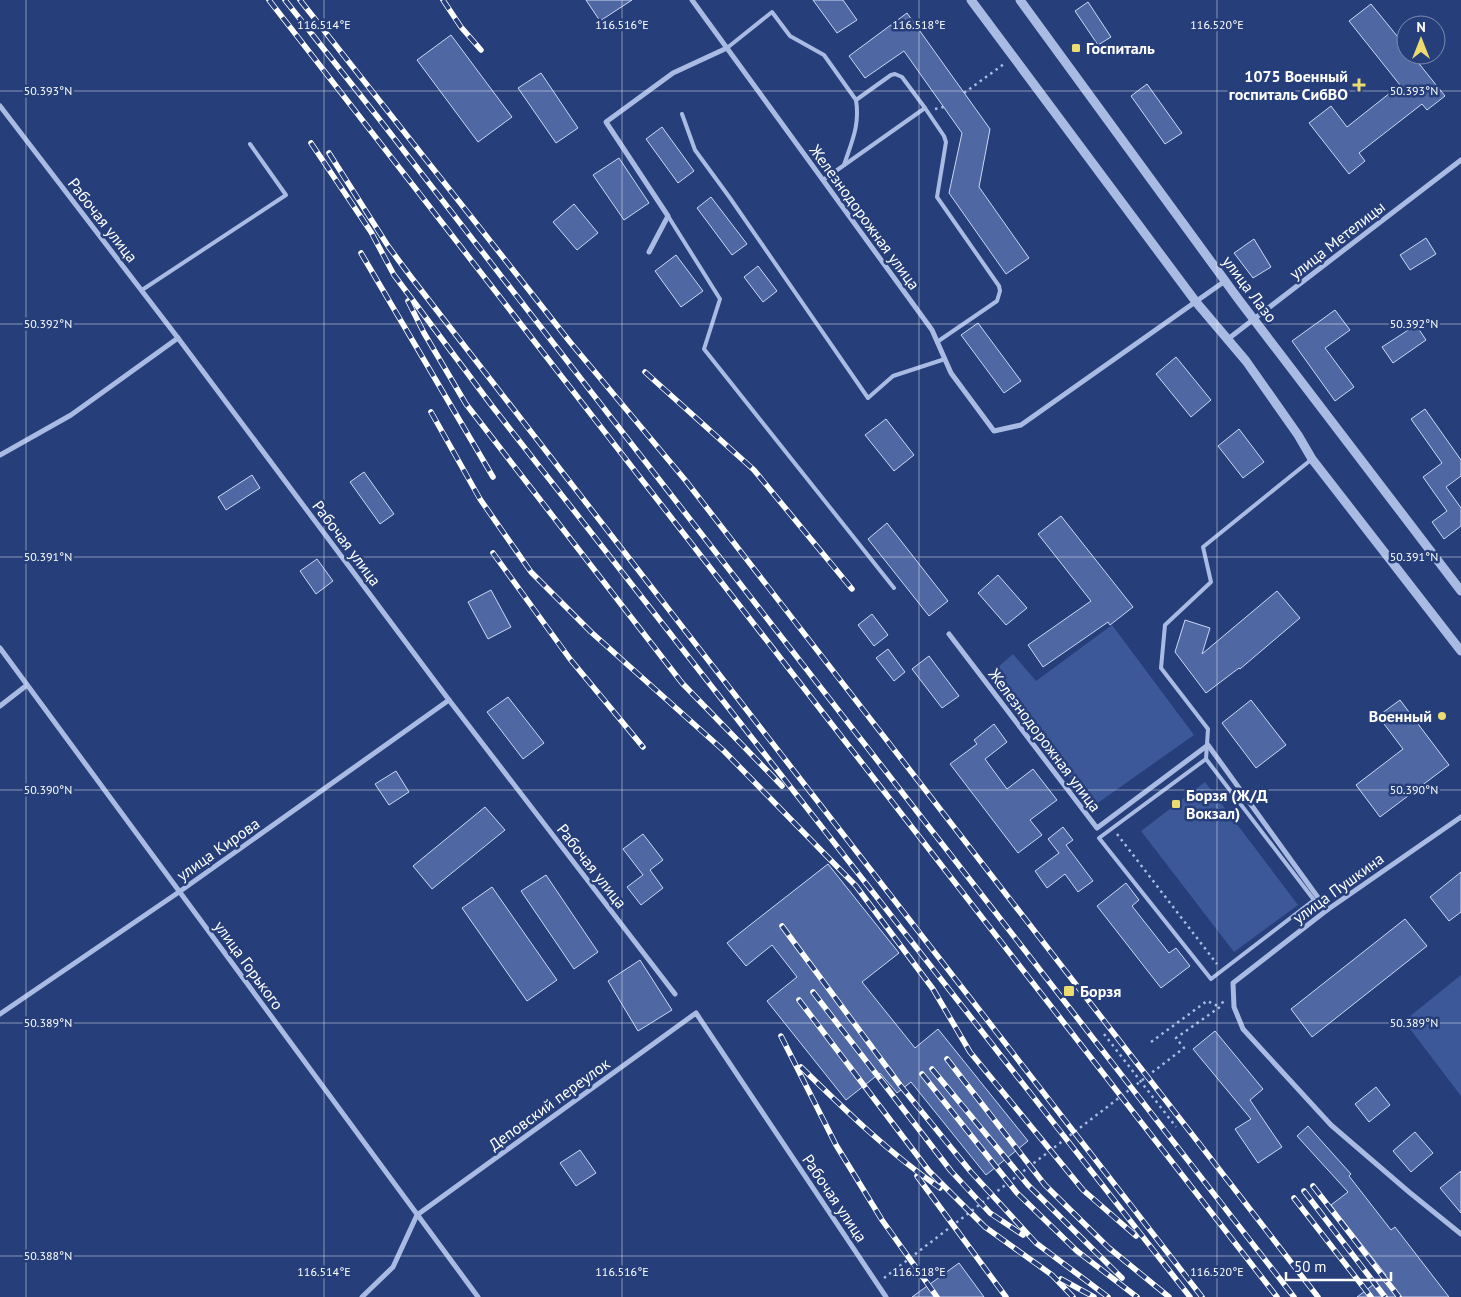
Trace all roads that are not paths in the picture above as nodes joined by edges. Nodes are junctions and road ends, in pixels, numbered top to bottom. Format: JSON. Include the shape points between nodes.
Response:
{"nodes":[{"id":1,"x":692,"y":0,"type":"edge"},
{"id":2,"x":971,"y":0,"type":"edge"},
{"id":3,"x":1020,"y":0,"type":"edge"},
{"id":4,"x":727,"y":48,"type":"junction"},
{"id":5,"x":856,"y":100,"type":"junction"},
{"id":6,"x":0,"y":106,"type":"edge"},
{"id":7,"x":925,"y":108,"type":"junction"},
{"id":8,"x":682,"y":114,"type":"dead end"},
{"id":9,"x":250,"y":144,"type":"dead end"},
{"id":10,"x":1461,"y":160,"type":"edge"},
{"id":11,"x":844,"y":165,"type":"junction"},
{"id":12,"x":823,"y":180,"type":"junction"},
{"id":13,"x":668,"y":216,"type":"junction"},
{"id":14,"x":649,"y":252,"type":"dead end"},
{"id":15,"x":1225,"y":281,"type":"junction"},
{"id":16,"x":142,"y":290,"type":"junction"},
{"id":17,"x":1196,"y":302,"type":"junction"},
{"id":18,"x":1254,"y":319,"type":"junction"},
{"id":19,"x":178,"y":338,"type":"junction"},
{"id":20,"x":1228,"y":339,"type":"junction"},
{"id":21,"x":937,"y":342,"type":"junction"},
{"id":22,"x":945,"y":359,"type":"junction"},
{"id":23,"x":0,"y":455,"type":"edge"},
{"id":24,"x":1312,"y":459,"type":"junction"},
{"id":25,"x":894,"y":588,"type":"dead end"},
{"id":26,"x":1461,"y":591,"type":"edge"},
{"id":27,"x":949,"y":634,"type":"dead end"},
{"id":28,"x":0,"y":648,"type":"edge"},
{"id":29,"x":1461,"y":651,"type":"edge"},
{"id":30,"x":27,"y":685,"type":"junction"},
{"id":31,"x":449,"y":700,"type":"junction"},
{"id":32,"x":0,"y":706,"type":"edge"},
{"id":33,"x":1208,"y":745,"type":"junction"},
{"id":34,"x":1206,"y":760,"type":"junction"},
{"id":35,"x":1461,"y":817,"type":"edge"},
{"id":36,"x":179,"y":892,"type":"junction"},
{"id":37,"x":1327,"y":910,"type":"junction"},
{"id":38,"x":675,"y":994,"type":"dead end"},
{"id":39,"x":696,"y":1013,"type":"joint"},
{"id":40,"x":0,"y":1014,"type":"edge"},
{"id":41,"x":417,"y":1215,"type":"junction"},
{"id":42,"x":1461,"y":1234,"type":"edge"},
{"id":43,"x":362,"y":1297,"type":"edge"},
{"id":44,"x":478,"y":1297,"type":"edge"},
{"id":45,"x":886,"y":1297,"type":"edge"}],
"edges":[{"from":1,"to":4,"type":"street","name":"Железнодорожная улица"},
{"from":2,"to":17,"type":"street"},
{"from":3,"to":15,"type":"street","name":"улица Лазо"},
{"from":4,"to":5,"type":"lane","via":[[772,12],[790,36],[824,55]]},
{"from":4,"to":12,"type":"street","name":"Железнодорожная улица"},
{"from":4,"to":13,"type":"street","via":[[673,73],[606,122]]},
{"from":5,"to":7,"type":"lane","via":[[895,74],[902,77]]},
{"from":5,"to":11,"type":"lane","via":[[857,127]]},
{"from":6,"to":16,"type":"street","name":"Рабочая улица"},
{"from":7,"to":11,"type":"lane"},
{"from":7,"to":21,"type":"lane","via":[[946,142],[937,197],[1000,292],[996,300]]},
{"from":8,"to":22,"type":"lane","via":[[694,150],[868,398],[893,376]]},
{"from":9,"to":16,"type":"lane","via":[[286,195]]},
{"from":10,"to":18,"type":"street","name":"улица Метелицы"},
{"from":11,"to":12,"type":"lane"},
{"from":12,"to":21,"type":"street","name":"Железнодорожная улица","via":[[932,330]]},
{"from":13,"to":14,"type":"street"},
{"from":13,"to":25,"type":"lane","via":[[720,299],[704,349]]},
{"from":15,"to":17,"type":"street"},
{"from":15,"to":18,"type":"street","name":"улица Лазо"},
{"from":16,"to":19,"type":"street","name":"Рабочая улица"},
{"from":17,"to":20,"type":"street"},
{"from":17,"to":22,"type":"street","name":"Железнодорожная улица","via":[[1021,425],[994,431],[951,373]]},
{"from":18,"to":20,"type":"street","name":"улица Метелицы"},
{"from":18,"to":26,"type":"street","name":"улица Лазо"},
{"from":19,"to":23,"type":"street","via":[[71,415]]},
{"from":19,"to":31,"type":"street","name":"Рабочая улица"},
{"from":20,"to":24,"type":"street"},
{"from":21,"to":22,"type":"street","name":"Железнодорожная улица"},
{"from":24,"to":29,"type":"street"},
{"from":24,"to":33,"type":"lane","via":[[1203,547],[1211,582],[1165,625],[1161,668],[1208,729]]},
{"from":27,"to":33,"type":"street","name":"Железнодорожная улица","via":[[1097,828]]},
{"from":28,"to":30,"type":"street","name":"улица Горького"},
{"from":30,"to":32,"type":"street"},
{"from":30,"to":36,"type":"street","name":"улица Горького"},
{"from":31,"to":36,"type":"street","name":"улица Кирова"},
{"from":31,"to":38,"type":"street","name":"Рабочая улица"},
{"from":33,"to":34,"type":"lane"},
{"from":33,"to":37,"type":"street"},
{"from":34,"to":34,"type":"lane","via":[[1314,900],[1211,979],[1099,838]]},
{"from":35,"to":37,"type":"street","name":"улица Пушкина"},
{"from":36,"to":40,"type":"street","name":"улица Кирова"},
{"from":36,"to":41,"type":"street","name":"улица Горького"},
{"from":37,"to":42,"type":"street","name":"улица Пушкина","via":[[1233,983],[1234,1008],[1243,1029],[1331,1125]]},
{"from":39,"to":41,"type":"street","name":"Деповский переулок"},
{"from":39,"to":45,"type":"street","name":"Рабочая улица"},
{"from":41,"to":43,"type":"street","via":[[393,1267]]},
{"from":41,"to":44,"type":"street","name":"улица Горького"}]}
